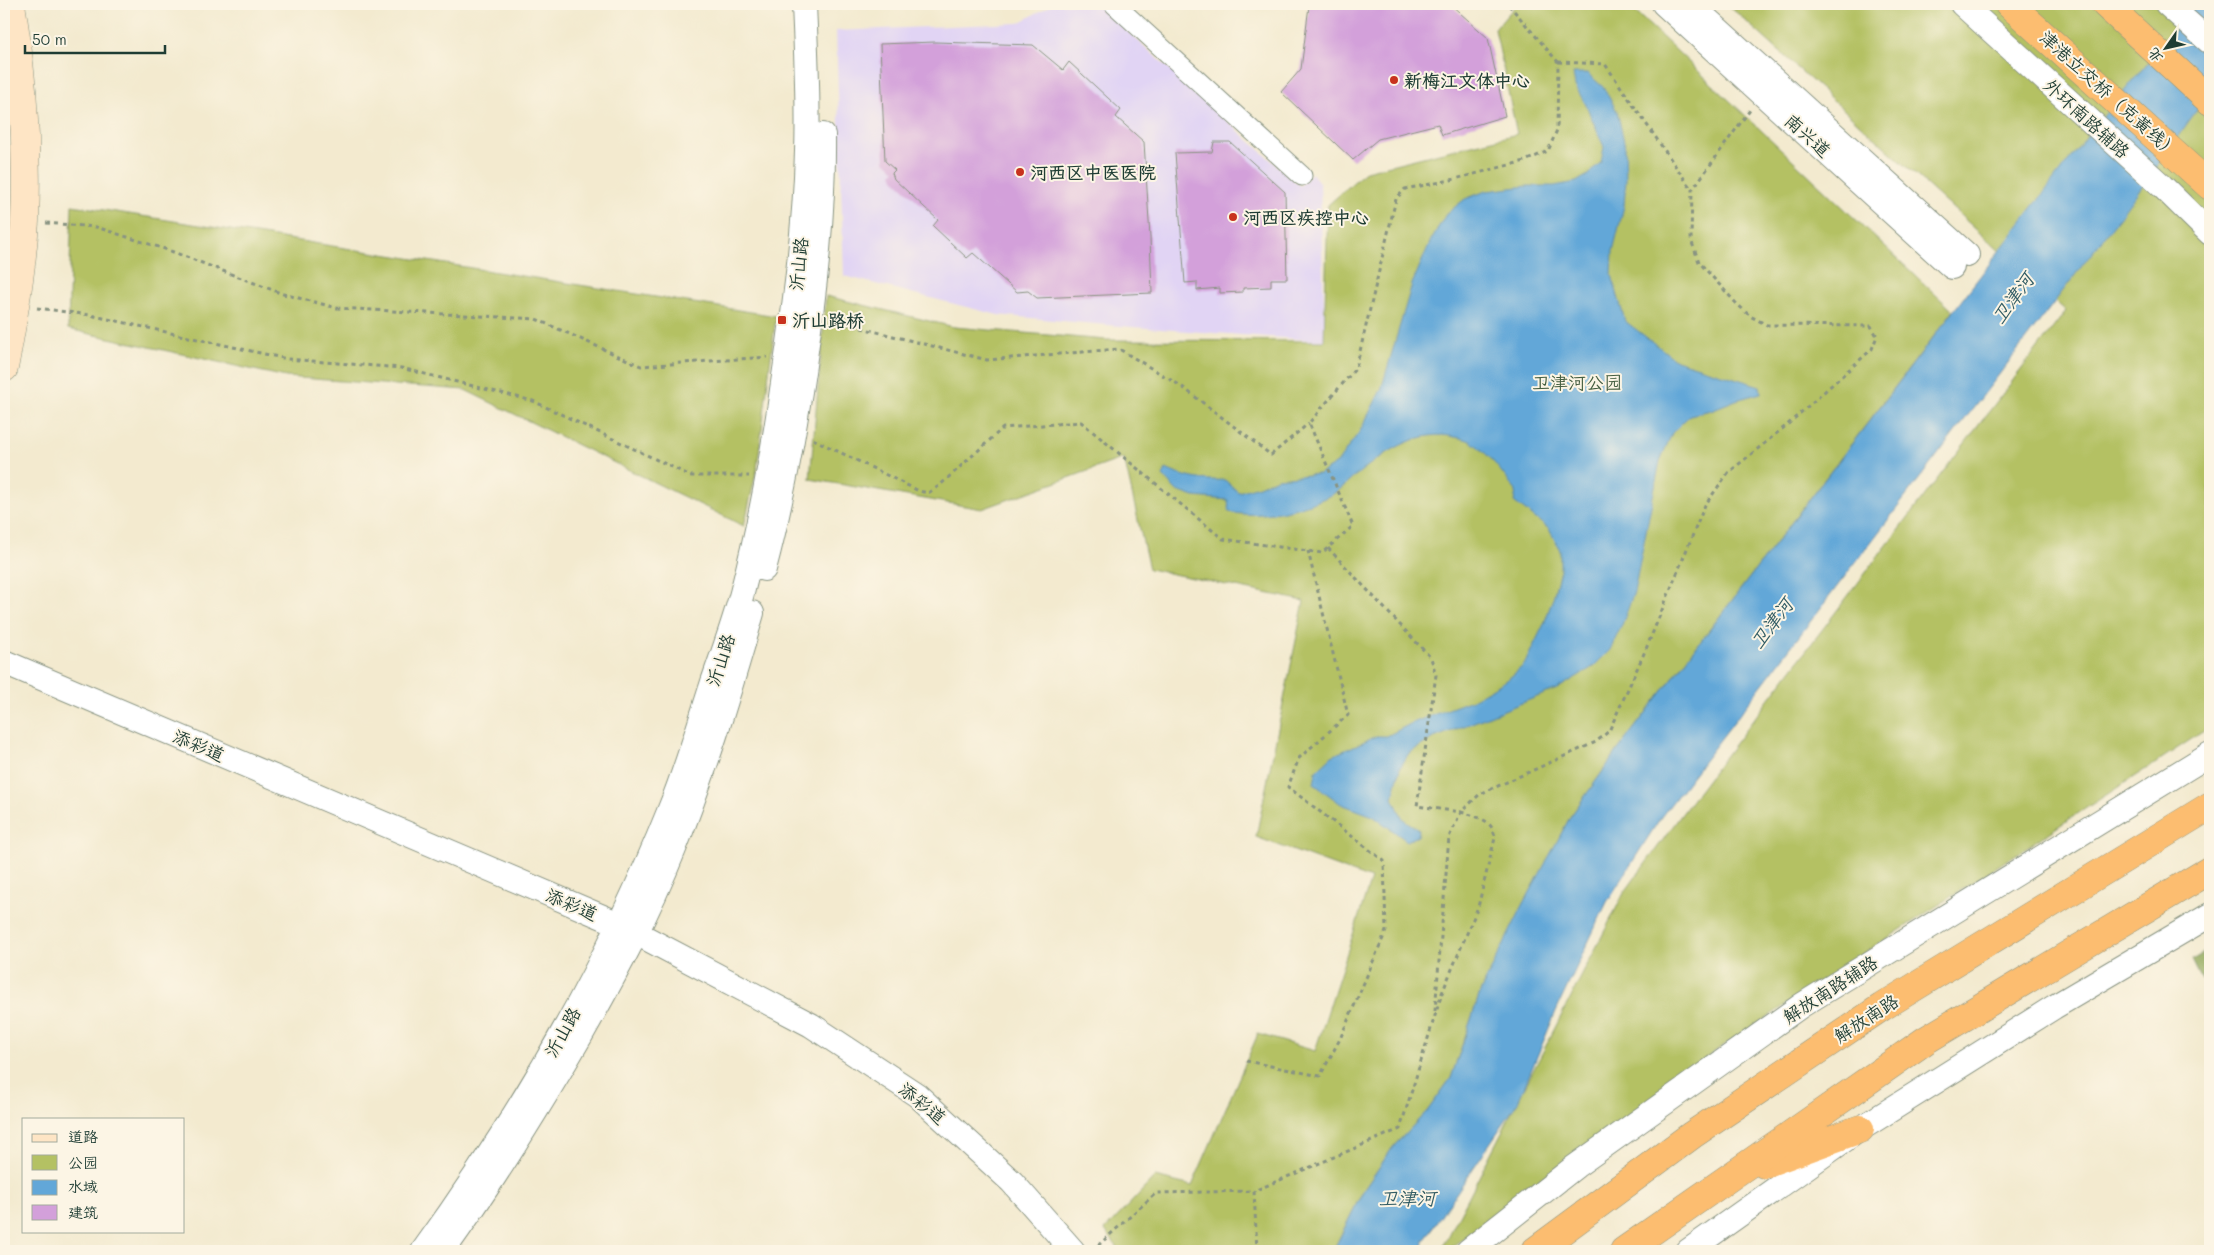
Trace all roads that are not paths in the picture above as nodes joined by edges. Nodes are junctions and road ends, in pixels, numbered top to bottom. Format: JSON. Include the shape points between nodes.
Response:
{"nodes":[{"id":1,"x":11,"y":4,"type":"edge"},
{"id":2,"x":804,"y":4,"type":"edge"},
{"id":3,"x":819,"y":4,"type":"edge"},
{"id":4,"x":1114,"y":4,"type":"edge"},
{"id":5,"x":1664,"y":4,"type":"edge"},
{"id":6,"x":1690,"y":4,"type":"edge"},
{"id":7,"x":1962,"y":4,"type":"edge"},
{"id":8,"x":2009,"y":4,"type":"edge"},
{"id":9,"x":2105,"y":4,"type":"edge"},
{"id":10,"x":2171,"y":7,"type":"edge"},
{"id":11,"x":2210,"y":42,"type":"edge"},
{"id":12,"x":2210,"y":100,"type":"edge"},
{"id":13,"x":1302,"y":176,"type":"dead end"},
{"id":14,"x":2210,"y":186,"type":"edge"},
{"id":15,"x":2210,"y":234,"type":"edge"},
{"id":16,"x":4,"y":368,"type":"edge"},
{"id":17,"x":4,"y":662,"type":"edge"},
{"id":18,"x":2210,"y":754,"type":"edge"},
{"id":19,"x":2210,"y":806,"type":"edge"},
{"id":20,"x":2210,"y":870,"type":"edge"},
{"id":21,"x":2210,"y":915,"type":"edge"},
{"id":22,"x":628,"y":928,"type":"junction"},
{"id":23,"x":1860,"y":1129,"type":"junction"},
{"id":24,"x":1727,"y":1178,"type":"junction"},
{"id":25,"x":422,"y":1251,"type":"edge"},
{"id":26,"x":443,"y":1251,"type":"edge"},
{"id":27,"x":1073,"y":1251,"type":"edge"},
{"id":28,"x":1468,"y":1251,"type":"edge"},
{"id":29,"x":1536,"y":1251,"type":"edge"},
{"id":30,"x":1624,"y":1251,"type":"edge"},
{"id":31,"x":1688,"y":1251,"type":"edge"}],
"edges":[{"from":1,"to":16,"type":"main road","via":[[21,63],[24,221]]},
{"from":2,"to":22,"type":"street","name":"沂山路","via":[[808,110],[806,188],[788,355],[769,475],[741,596]]},
{"from":3,"to":22,"type":"street","name":"沂山路","via":[[823,184],[820,241],[794,430],[773,536],[721,720],[673,850]]},
{"from":4,"to":13,"type":"street"},
{"from":5,"to":6,"type":"street","name":"南兴道","via":[[1762,93],[1960,261]]},
{"from":7,"to":15,"type":"street","name":"外环南路辅路","via":[[2162,186]]},
{"from":8,"to":14,"type":"highway","name":"津港立交桥（克黄线）"},
{"from":9,"to":12,"type":"highway"},
{"from":10,"to":11,"type":"street"},
{"from":17,"to":22,"type":"street","name":"添彩道"},
{"from":18,"to":28,"type":"street","name":"解放南路辅路","via":[[1802,1005],[1576,1166]]},
{"from":19,"to":29,"type":"highway","name":"解放南路","via":[[1882,1007],[1692,1135]]},
{"from":20,"to":24,"type":"highway","via":[[1926,1040]]},
{"from":21,"to":23,"type":"street","via":[[2054,1007]]},
{"from":22,"to":25,"type":"street","name":"沂山路","via":[[455,1207]]},
{"from":22,"to":26,"type":"street","name":"沂山路","via":[[557,1077]]},
{"from":22,"to":27,"type":"street","name":"添彩道","via":[[811,1025],[917,1095],[1012,1182]]},
{"from":23,"to":24,"type":"highway"},
{"from":23,"to":31,"type":"street"},
{"from":24,"to":30,"type":"highway"}]}
